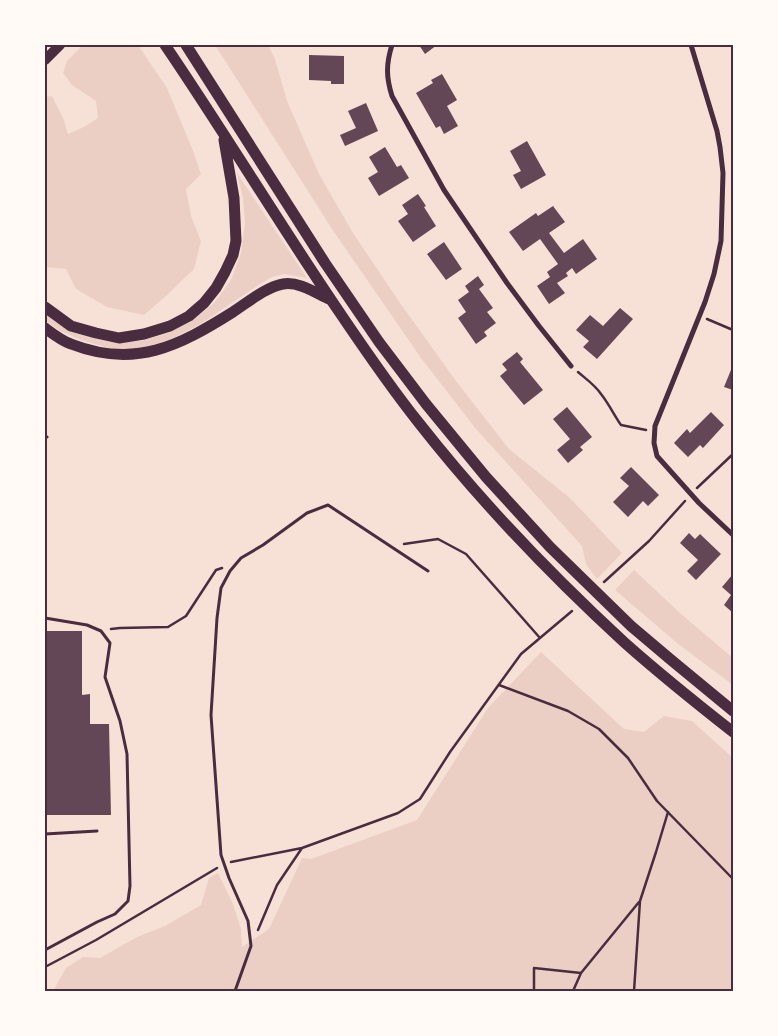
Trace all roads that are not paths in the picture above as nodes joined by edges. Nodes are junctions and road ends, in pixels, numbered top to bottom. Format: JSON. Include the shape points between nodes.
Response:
{"nodes":[{"id":1,"x":60,"y":45,"type":"edge"},
{"id":2,"x":165,"y":45,"type":"edge"},
{"id":3,"x":186,"y":45,"type":"edge"},
{"id":4,"x":392,"y":45,"type":"edge"},
{"id":5,"x":691,"y":45,"type":"edge"},
{"id":6,"x":45,"y":60,"type":"edge"},
{"id":7,"x":222,"y":133,"type":"junction"},
{"id":8,"x":331,"y":300,"type":"junction"},
{"id":9,"x":45,"y":307,"type":"edge"},
{"id":10,"x":45,"y":328,"type":"edge"},
{"id":11,"x":571,"y":366,"type":"road end"},
{"id":12,"x":733,"y":535,"type":"edge"},
{"id":13,"x":428,"y":571,"type":"dead end"},
{"id":14,"x":45,"y":618,"type":"edge"},
{"id":15,"x":733,"y":711,"type":"edge"},
{"id":16,"x":733,"y":732,"type":"edge"},
{"id":17,"x":97,"y":832,"type":"dead end"},
{"id":18,"x":45,"y":834,"type":"edge"},
{"id":19,"x":45,"y":950,"type":"edge"},
{"id":20,"x":235,"y":991,"type":"edge"}],
"edges":[{"from":1,"to":6,"type":"main road"},
{"from":2,"to":7,"type":"highway"},
{"from":3,"to":15,"type":"highway","via":[[379,342],[480,470],[550,547],[624,619]]},
{"from":4,"to":11,"type":"street","via":[[387,81],[401,113],[444,190],[507,283]]},
{"from":5,"to":12,"type":"street","via":[[720,147],[723,173],[721,241],[714,274],[655,426],[654,443],[657,456]]},
{"from":7,"to":8,"type":"highway"},
{"from":7,"to":9,"type":"highway","via":[[234,198],[236,241],[225,272],[204,303],[170,326],[120,338],[71,326]]},
{"from":8,"to":10,"type":"highway","via":[[303,287],[282,284],[187,339],[168,347],[130,355],[99,353],[69,344]]},
{"from":8,"to":16,"type":"highway","via":[[418,422],[476,492],[542,563],[625,643]]},
{"from":13,"to":20,"type":"lane","via":[[328,505],[307,513],[241,558],[221,588],[211,715],[221,854],[248,921],[251,946]]},
{"from":14,"to":19,"type":"lane","via":[[87,625],[101,631],[110,644],[105,677],[127,754],[130,886],[128,901],[115,914]]},
{"from":17,"to":18,"type":"lane"}]}
